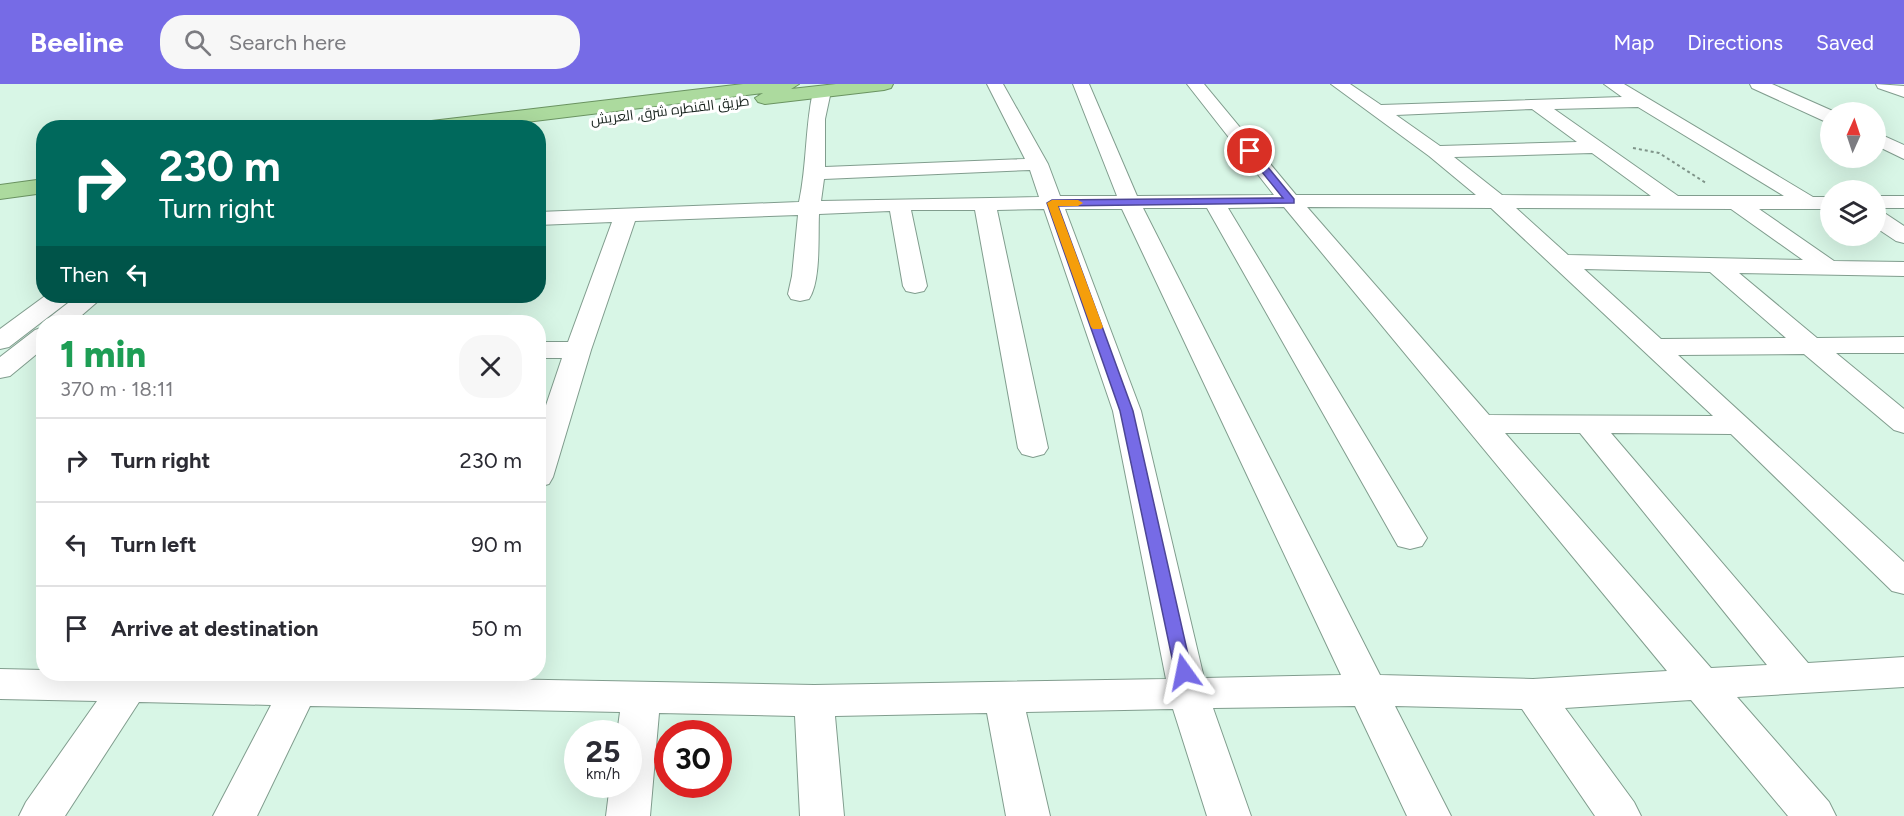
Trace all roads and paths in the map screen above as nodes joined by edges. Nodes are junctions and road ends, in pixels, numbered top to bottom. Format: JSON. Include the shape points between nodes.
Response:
{"nodes":[{"id":1,"x":790,"y":84,"type":"edge"},
{"id":2,"x":884,"y":84,"type":"edge"},
{"id":3,"x":995,"y":84,"type":"edge"},
{"id":4,"x":1081,"y":84,"type":"edge"},
{"id":5,"x":1195,"y":84,"type":"edge"},
{"id":6,"x":1340,"y":84,"type":"edge"},
{"id":7,"x":1612,"y":84,"type":"edge"},
{"id":8,"x":1758,"y":84,"type":"edge"},
{"id":9,"x":1892,"y":85,"type":"edge"},
{"id":10,"x":720,"y":88,"type":"edge"},
{"id":11,"x":822,"y":91,"type":"junction"},
{"id":12,"x":1904,"y":92,"type":"edge"},
{"id":13,"x":1644,"y":102,"type":"junction"},
{"id":14,"x":1536,"y":104,"type":"junction"},
{"id":15,"x":1376,"y":111,"type":"junction"},
{"id":16,"x":1820,"y":112,"type":"edge"},
{"id":17,"x":482,"y":120,"type":"edge"},
{"id":18,"x":546,"y":126,"type":"edge"},
{"id":19,"x":1886,"y":143,"type":"edge"},
{"id":20,"x":1593,"y":147,"type":"junction"},
{"id":21,"x":1902,"y":150,"type":"edge"},
{"id":22,"x":1436,"y":152,"type":"junction"},
{"id":23,"x":1038,"y":164,"type":"junction"},
{"id":24,"x":815,"y":173,"type":"junction"},
{"id":25,"x":36,"y":174,"type":"edge"},
{"id":26,"x":0,"y":178,"type":"edge"},
{"id":27,"x":36,"y":187,"type":"edge"},
{"id":28,"x":0,"y":192,"type":"edge"},
{"id":29,"x":1290,"y":201,"type":"junction"},
{"id":30,"x":1214,"y":202,"type":"junction"},
{"id":31,"x":1819,"y":202,"type":"edge"},
{"id":32,"x":1886,"y":202,"type":"edge"},
{"id":33,"x":1904,"y":202,"type":"edge"},
{"id":34,"x":1052,"y":203,"type":"junction"},
{"id":35,"x":1130,"y":203,"type":"junction"},
{"id":36,"x":1498,"y":203,"type":"junction"},
{"id":37,"x":1674,"y":203,"type":"junction"},
{"id":38,"x":1736,"y":203,"type":"junction"},
{"id":39,"x":899,"y":204,"type":"junction"},
{"id":40,"x":985,"y":204,"type":"junction"},
{"id":41,"x":809,"y":207,"type":"junction"},
{"id":42,"x":626,"y":214,"type":"junction"},
{"id":43,"x":546,"y":219,"type":"edge"},
{"id":44,"x":1886,"y":224,"type":"edge"},
{"id":45,"x":1904,"y":236,"type":"edge"},
{"id":46,"x":1563,"y":262,"type":"junction"},
{"id":47,"x":1715,"y":265,"type":"junction"},
{"id":48,"x":1828,"y":268,"type":"junction"},
{"id":49,"x":1904,"y":269,"type":"edge"},
{"id":50,"x":915,"y":286,"type":"dead end"},
{"id":51,"x":800,"y":294,"type":"dead end"},
{"id":52,"x":54,"y":303,"type":"edge"},
{"id":53,"x":83,"y":303,"type":"edge"},
{"id":54,"x":43,"y":315,"type":"edge"},
{"id":55,"x":68,"y":315,"type":"edge"},
{"id":56,"x":36,"y":322,"type":"edge"},
{"id":57,"x":36,"y":339,"type":"edge"},
{"id":58,"x":1904,"y":345,"type":"edge"},
{"id":59,"x":1654,"y":347,"type":"junction"},
{"id":60,"x":1811,"y":347,"type":"junction"},
{"id":61,"x":546,"y":350,"type":"edge"},
{"id":62,"x":578,"y":350,"type":"junction"},
{"id":63,"x":4,"y":357,"type":"edge"},
{"id":64,"x":36,"y":357,"type":"edge"},
{"id":65,"x":1587,"y":423,"type":"junction"},
{"id":66,"x":1479,"y":424,"type":"junction"},
{"id":67,"x":1904,"y":424,"type":"edge"},
{"id":68,"x":1739,"y":425,"type":"junction"},
{"id":69,"x":1033,"y":448,"type":"dead end"},
{"id":70,"x":546,"y":452,"type":"edge"},
{"id":71,"x":1410,"y":538,"type":"dead end"},
{"id":72,"x":1904,"y":582,"type":"edge"},
{"id":73,"x":1904,"y":672,"type":"edge"},
{"id":74,"x":1799,"y":678,"type":"junction"},
{"id":75,"x":474,"y":683,"type":"edge"},
{"id":76,"x":0,"y":684,"type":"edge"},
{"id":77,"x":1700,"y":684,"type":"junction"},
{"id":78,"x":129,"y":687,"type":"junction"},
{"id":79,"x":298,"y":690,"type":"junction"},
{"id":80,"x":1365,"y":690,"type":"junction"},
{"id":81,"x":1188,"y":694,"type":"junction"},
{"id":82,"x":1533,"y":694,"type":"junction"},
{"id":83,"x":641,"y":697,"type":"junction"},
{"id":84,"x":1004,"y":699,"type":"junction"},
{"id":85,"x":814,"y":701,"type":"junction"},
{"id":86,"x":41,"y":816,"type":"edge"},
{"id":87,"x":235,"y":816,"type":"edge"},
{"id":88,"x":628,"y":816,"type":"edge"},
{"id":89,"x":822,"y":816,"type":"edge"},
{"id":90,"x":1028,"y":816,"type":"edge"},
{"id":91,"x":1230,"y":816,"type":"edge"},
{"id":92,"x":1429,"y":816,"type":"edge"},
{"id":93,"x":1619,"y":816,"type":"edge"},
{"id":94,"x":1814,"y":816,"type":"edge"}],
"edges":[{"from":1,"to":10,"type":"highway","name":"طريق القنطره شرق, العريش"},
{"from":2,"to":11,"type":"highway","name":"طريق القنطره شرق, العريش"},
{"from":3,"to":23,"type":"street"},
{"from":4,"to":35,"type":"street"},
{"from":5,"to":29,"type":"street"},
{"from":6,"to":15,"type":"street"},
{"from":7,"to":13,"type":"street"},
{"from":8,"to":16,"type":"street"},
{"from":9,"to":12,"type":"street"},
{"from":10,"to":17,"type":"highway","name":"طريق القنطره شرق, العريش"},
{"from":11,"to":18,"type":"highway","name":"طريق القنطره شرق, العريش"},
{"from":11,"to":24,"type":"street","via":[[816,119]]},
{"from":13,"to":14,"type":"street"},
{"from":13,"to":31,"type":"street"},
{"from":14,"to":15,"type":"street"},
{"from":14,"to":20,"type":"street"},
{"from":15,"to":22,"type":"street"},
{"from":19,"to":21,"type":"street"},
{"from":20,"to":22,"type":"street"},
{"from":20,"to":37,"type":"street"},
{"from":20,"to":38,"type":"path","via":[[1652,150]]},
{"from":22,"to":36,"type":"street"},
{"from":23,"to":24,"type":"street"},
{"from":23,"to":34,"type":"street"},
{"from":24,"to":41,"type":"street"},
{"from":25,"to":26,"type":"highway"},
{"from":27,"to":28,"type":"highway"},
{"from":29,"to":30,"type":"street"},
{"from":29,"to":36,"type":"street"},
{"from":29,"to":66,"type":"street"},
{"from":30,"to":35,"type":"street"},
{"from":30,"to":71,"type":"street"},
{"from":31,"to":38,"type":"street"},
{"from":32,"to":33,"type":"street"},
{"from":34,"to":35,"type":"street"},
{"from":34,"to":40,"type":"street"},
{"from":34,"to":81,"type":"street","via":[[1127,411]]},
{"from":35,"to":80,"type":"street"},
{"from":36,"to":37,"type":"street"},
{"from":36,"to":46,"type":"street"},
{"from":37,"to":38,"type":"street"},
{"from":38,"to":48,"type":"street"},
{"from":39,"to":40,"type":"street"},
{"from":39,"to":41,"type":"street"},
{"from":39,"to":50,"type":"street"},
{"from":40,"to":69,"type":"street"},
{"from":41,"to":42,"type":"street"},
{"from":41,"to":51,"type":"street"},
{"from":42,"to":43,"type":"street"},
{"from":42,"to":62,"type":"street"},
{"from":44,"to":45,"type":"street"},
{"from":46,"to":47,"type":"street"},
{"from":46,"to":59,"type":"street"},
{"from":47,"to":48,"type":"street"},
{"from":47,"to":60,"type":"street"},
{"from":48,"to":49,"type":"street"},
{"from":52,"to":54,"type":"street"},
{"from":53,"to":55,"type":"street"},
{"from":56,"to":63,"type":"street"},
{"from":57,"to":63,"type":"street"},
{"from":58,"to":60,"type":"street"},
{"from":59,"to":60,"type":"street"},
{"from":59,"to":68,"type":"street"},
{"from":60,"to":67,"type":"street"},
{"from":61,"to":62,"type":"street"},
{"from":62,"to":70,"type":"street"},
{"from":63,"to":64,"type":"street"},
{"from":65,"to":66,"type":"street"},
{"from":65,"to":68,"type":"street"},
{"from":65,"to":74,"type":"street"},
{"from":66,"to":77,"type":"street"},
{"from":68,"to":72,"type":"street"},
{"from":73,"to":74,"type":"street"},
{"from":74,"to":77,"type":"street"},
{"from":75,"to":79,"type":"street"},
{"from":75,"to":83,"type":"street"},
{"from":76,"to":78,"type":"street"},
{"from":77,"to":82,"type":"street"},
{"from":77,"to":94,"type":"street"},
{"from":78,"to":79,"type":"street"},
{"from":78,"to":86,"type":"street"},
{"from":79,"to":87,"type":"street"},
{"from":80,"to":81,"type":"street"},
{"from":80,"to":82,"type":"street"},
{"from":80,"to":92,"type":"street"},
{"from":81,"to":84,"type":"street"},
{"from":81,"to":91,"type":"street"},
{"from":82,"to":93,"type":"street"},
{"from":83,"to":85,"type":"street"},
{"from":83,"to":88,"type":"street"},
{"from":84,"to":85,"type":"street"},
{"from":84,"to":90,"type":"street"},
{"from":85,"to":89,"type":"street"}]}
